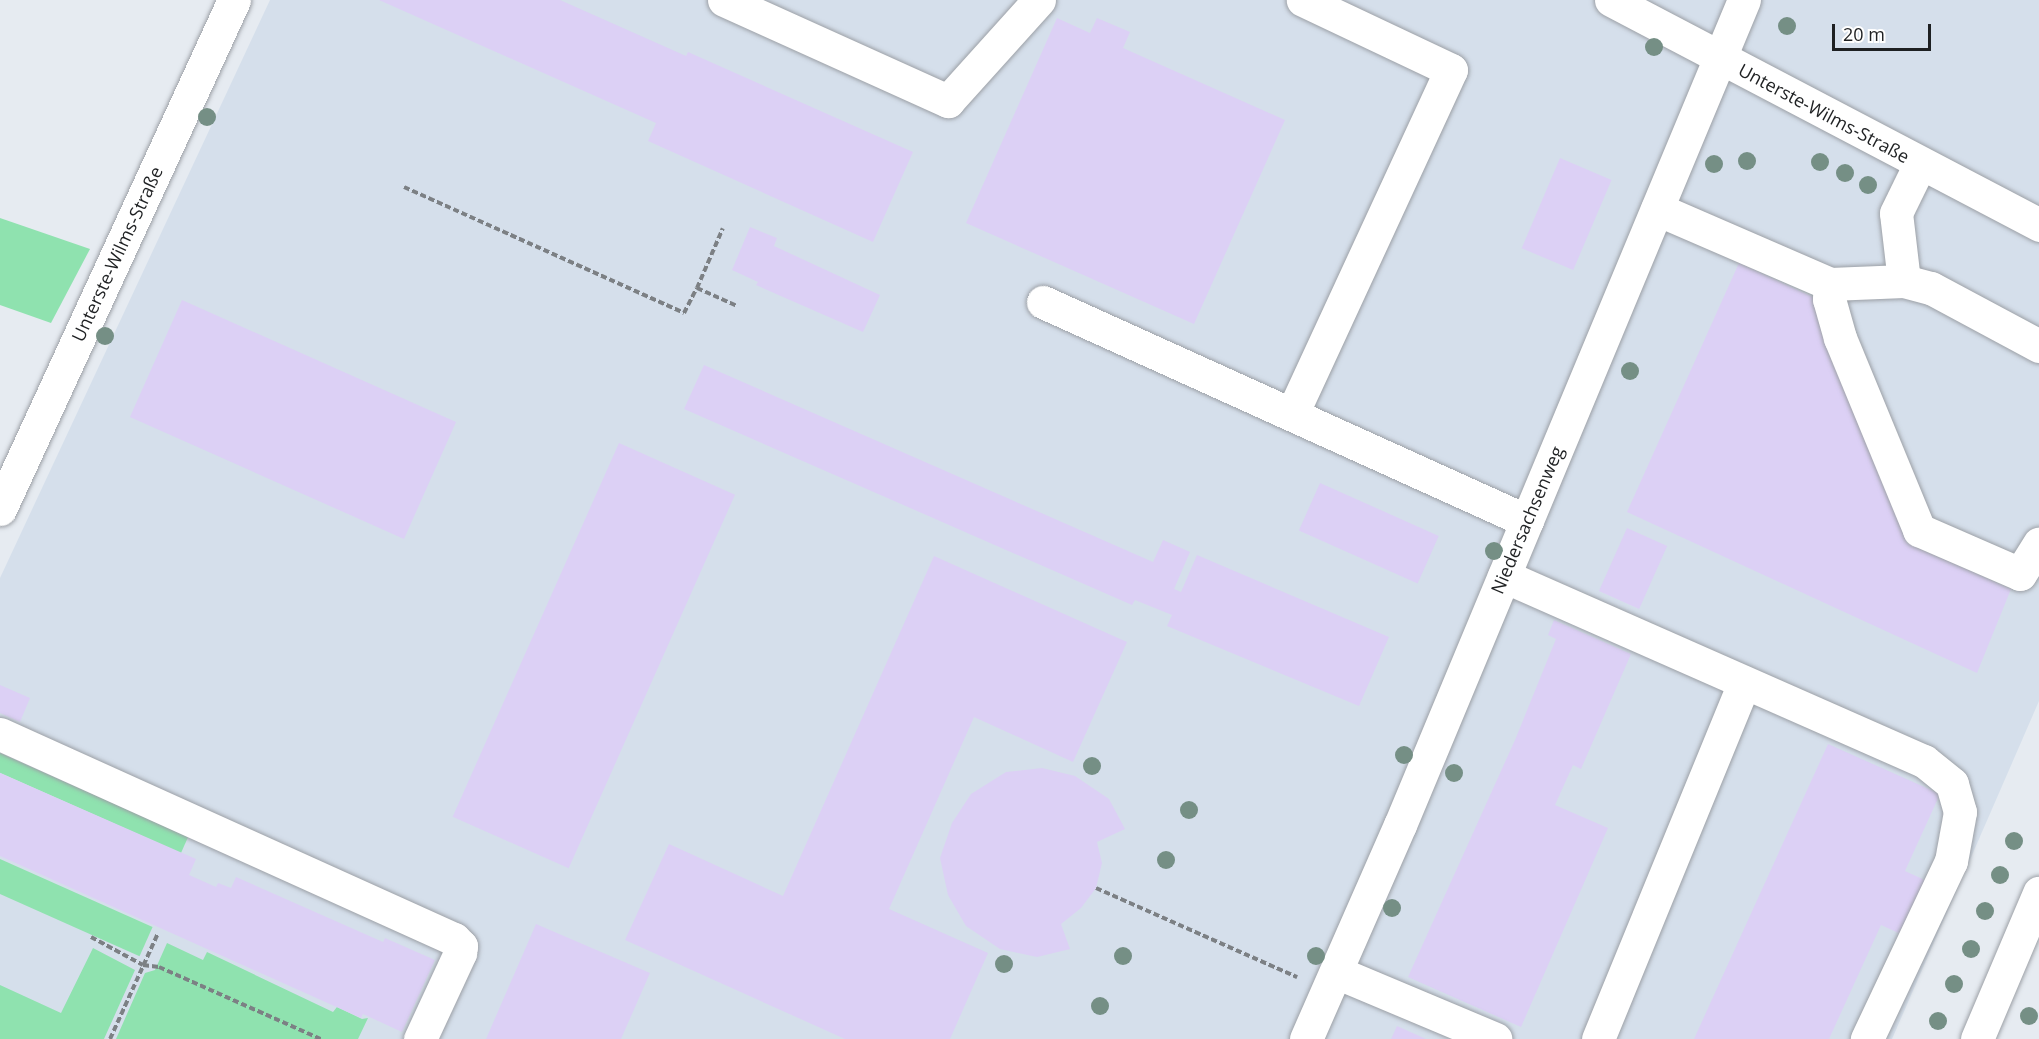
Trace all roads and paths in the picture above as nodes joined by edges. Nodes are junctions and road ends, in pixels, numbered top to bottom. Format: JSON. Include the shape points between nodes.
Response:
{"nodes":[{"id":1,"x":234,"y":0,"type":"edge"},
{"id":2,"x":724,"y":0,"type":"edge"},
{"id":3,"x":1039,"y":0,"type":"edge"},
{"id":4,"x":1303,"y":0,"type":"edge"},
{"id":5,"x":1611,"y":0,"type":"edge"},
{"id":6,"x":1744,"y":0,"type":"edge"},
{"id":7,"x":1720,"y":57,"type":"junction"},
{"id":8,"x":1920,"y":164,"type":"junction"},
{"id":9,"x":404,"y":187,"type":"dead end"},
{"id":10,"x":1657,"y":209,"type":"junction"},
{"id":11,"x":2039,"y":225,"type":"edge"},
{"id":12,"x":723,"y":228,"type":"dead end"},
{"id":13,"x":1904,"y":280,"type":"junction"},
{"id":14,"x":1830,"y":284,"type":"junction"},
{"id":15,"x":697,"y":288,"type":"junction"},
{"id":16,"x":1043,"y":302,"type":"dead end"},
{"id":17,"x":737,"y":306,"type":"dead end"},
{"id":18,"x":2039,"y":346,"type":"edge"},
{"id":19,"x":1292,"y":414,"type":"junction"},
{"id":20,"x":0,"y":509,"type":"edge"},
{"id":21,"x":1527,"y":521,"type":"junction"},
{"id":22,"x":2039,"y":543,"type":"edge"},
{"id":23,"x":1504,"y":576,"type":"junction"},
{"id":24,"x":1744,"y":683,"type":"junction"},
{"id":25,"x":0,"y":734,"type":"edge"},
{"id":26,"x":1096,"y":888,"type":"dead end"},
{"id":27,"x":2039,"y":893,"type":"edge"},
{"id":28,"x":158,"y":933,"type":"dead end"},
{"id":29,"x":91,"y":938,"type":"dead end"},
{"id":30,"x":143,"y":964,"type":"junction"},
{"id":31,"x":1336,"y":972,"type":"junction"},
{"id":32,"x":1297,"y":977,"type":"dead end"},
{"id":33,"x":110,"y":1039,"type":"edge"},
{"id":34,"x":321,"y":1039,"type":"edge"},
{"id":35,"x":420,"y":1039,"type":"edge"},
{"id":36,"x":1306,"y":1039,"type":"edge"},
{"id":37,"x":1495,"y":1039,"type":"edge"},
{"id":38,"x":1598,"y":1039,"type":"edge"},
{"id":39,"x":1868,"y":1039,"type":"edge"},
{"id":40,"x":1977,"y":1039,"type":"edge"}],
"edges":[{"from":1,"to":20,"type":"street","name":"Unterste-Wilms-Straße"},
{"from":2,"to":3,"type":"street","via":[[948,101]]},
{"from":4,"to":19,"type":"street","via":[[1451,70]]},
{"from":5,"to":7,"type":"street","name":"Unterste-Wilms-Straße"},
{"from":6,"to":7,"type":"street","name":"Niedersachsenweg"},
{"from":7,"to":8,"type":"street","name":"Unterste-Wilms-Straße"},
{"from":7,"to":10,"type":"street","name":"Niedersachsenweg"},
{"from":8,"to":11,"type":"street","name":"Unterste-Wilms-Straße"},
{"from":8,"to":13,"type":"street","via":[[1896,213]]},
{"from":9,"to":15,"type":"path","via":[[684,313]]},
{"from":10,"to":14,"type":"street"},
{"from":10,"to":21,"type":"street","name":"Niedersachsenweg"},
{"from":12,"to":15,"type":"path"},
{"from":13,"to":14,"type":"street"},
{"from":13,"to":18,"type":"street","via":[[1931,288]]},
{"from":14,"to":22,"type":"street","via":[[1829,299],[1840,338],[1919,530],[2020,574]]},
{"from":15,"to":17,"type":"path"},
{"from":16,"to":19,"type":"street"},
{"from":19,"to":21,"type":"street"},
{"from":21,"to":23,"type":"street","name":"Niedersachsenweg"},
{"from":23,"to":24,"type":"street"},
{"from":23,"to":31,"type":"street","name":"Niedersachsenweg"},
{"from":24,"to":38,"type":"street"},
{"from":24,"to":39,"type":"street","via":[[1923,761],[1944,774],[1957,799],[1959,831],[1951,861]]},
{"from":25,"to":35,"type":"street","via":[[454,939],[461,946],[460,952]]},
{"from":26,"to":32,"type":"path"},
{"from":27,"to":40,"type":"street"},
{"from":28,"to":30,"type":"path"},
{"from":29,"to":30,"type":"path"},
{"from":30,"to":33,"type":"path"},
{"from":30,"to":34,"type":"path","via":[[159,966]]},
{"from":31,"to":36,"type":"street","name":"Niedersachsenweg"},
{"from":31,"to":37,"type":"street"}]}
